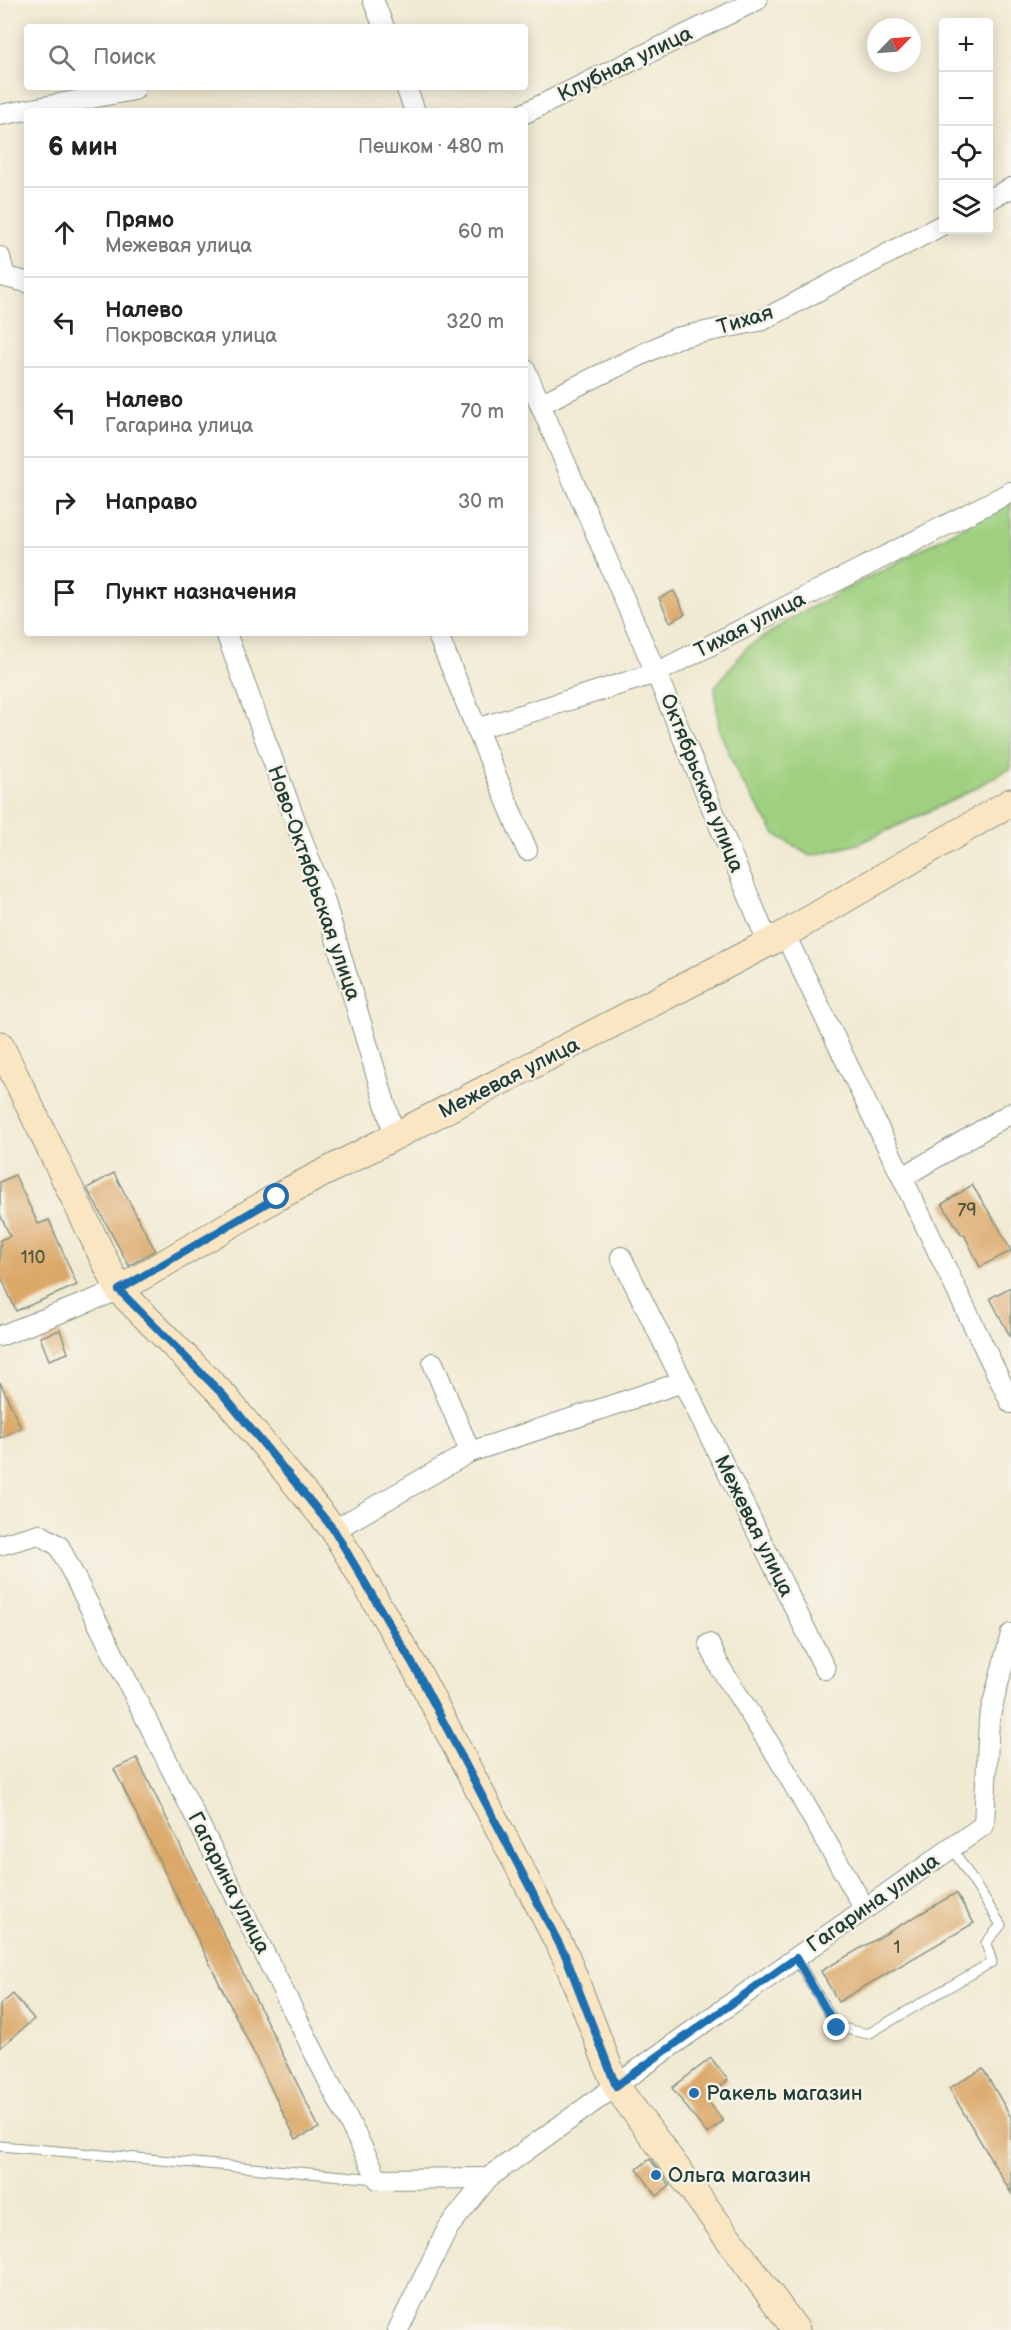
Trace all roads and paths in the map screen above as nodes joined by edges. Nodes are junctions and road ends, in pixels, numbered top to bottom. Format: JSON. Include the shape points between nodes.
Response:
{"nodes":[{"id":1,"x":374,"y":0,"type":"edge"},
{"id":2,"x":757,"y":0,"type":"edge"},
{"id":3,"x":383,"y":24,"type":"edge"},
{"id":4,"x":135,"y":90,"type":"dead end"},
{"id":5,"x":407,"y":90,"type":"edge"},
{"id":6,"x":38,"y":108,"type":"edge"},
{"id":7,"x":414,"y":108,"type":"edge"},
{"id":8,"x":24,"y":111,"type":"edge"},
{"id":9,"x":528,"y":112,"type":"edge"},
{"id":10,"x":0,"y":115,"type":"edge"},
{"id":11,"x":1011,"y":188,"type":"edge"},
{"id":12,"x":993,"y":197,"type":"edge"},
{"id":13,"x":939,"y":227,"type":"edge"},
{"id":14,"x":0,"y":257,"type":"edge"},
{"id":15,"x":24,"y":270,"type":"edge"},
{"id":16,"x":3,"y":278,"type":"edge"},
{"id":17,"x":24,"y":282,"type":"edge"},
{"id":18,"x":528,"y":376,"type":"edge"},
{"id":19,"x":540,"y":404,"type":"junction"},
{"id":20,"x":1011,"y":492,"type":"edge"},
{"id":21,"x":227,"y":636,"type":"edge"},
{"id":22,"x":438,"y":636,"type":"edge"},
{"id":23,"x":656,"y":673,"type":"junction"},
{"id":24,"x":476,"y":729,"type":"junction"},
{"id":25,"x":1011,"y":802,"type":"edge"},
{"id":26,"x":527,"y":850,"type":"dead end"},
{"id":27,"x":778,"y":938,"type":"junction"},
{"id":28,"x":0,"y":1045,"type":"edge"},
{"id":29,"x":1011,"y":1113,"type":"edge"},
{"id":30,"x":395,"y":1137,"type":"junction"},
{"id":31,"x":903,"y":1177,"type":"junction"},
{"id":32,"x":621,"y":1257,"type":"dead end"},
{"id":33,"x":119,"y":1290,"type":"junction"},
{"id":34,"x":0,"y":1336,"type":"edge"},
{"id":35,"x":433,"y":1363,"type":"dead end"},
{"id":36,"x":683,"y":1382,"type":"junction"},
{"id":37,"x":1011,"y":1404,"type":"edge"},
{"id":38,"x":470,"y":1452,"type":"junction"},
{"id":39,"x":334,"y":1530,"type":"junction"},
{"id":40,"x":0,"y":1545,"type":"edge"},
{"id":41,"x":1011,"y":1634,"type":"edge"},
{"id":42,"x":709,"y":1644,"type":"dead end"},
{"id":43,"x":825,"y":1669,"type":"dead end"},
{"id":44,"x":952,"y":1848,"type":"junction"},
{"id":45,"x":865,"y":1909,"type":"junction"},
{"id":46,"x":796,"y":1958,"type":"junction"},
{"id":47,"x":616,"y":2086,"type":"junction"},
{"id":48,"x":0,"y":2146,"type":"edge"},
{"id":49,"x":488,"y":2178,"type":"junction"},
{"id":50,"x":378,"y":2179,"type":"junction"},
{"id":51,"x":398,"y":2330,"type":"edge"},
{"id":52,"x":796,"y":2330,"type":"edge"}],
"edges":[{"from":1,"to":3,"type":"street"},
{"from":2,"to":9,"type":"street","name":"Клубная улица"},
{"from":4,"to":6,"type":"street"},
{"from":5,"to":7,"type":"street"},
{"from":8,"to":10,"type":"street"},
{"from":11,"to":12,"type":"street"},
{"from":13,"to":19,"type":"street","name":"Тихая","via":[[763,320],[676,338]]},
{"from":14,"to":16,"type":"street"},
{"from":15,"to":16,"type":"street"},
{"from":16,"to":17,"type":"street"},
{"from":18,"to":19,"type":"street","name":"Октябрьская улица"},
{"from":19,"to":23,"type":"street","name":"Октябрьская улица"},
{"from":20,"to":23,"type":"street","name":"Тихая улица"},
{"from":21,"to":30,"type":"street","name":"Ново-Октябрьская улица","via":[[324,899]]},
{"from":22,"to":24,"type":"street"},
{"from":23,"to":24,"type":"street","name":"Тихая улица"},
{"from":23,"to":27,"type":"street","name":"Октябрьская улица","via":[[764,933]]},
{"from":24,"to":26,"type":"street"},
{"from":25,"to":27,"type":"street","name":"Межевая улица"},
{"from":27,"to":30,"type":"street","name":"Межевая улица"},
{"from":27,"to":31,"type":"street","name":"Октябрьская улица","via":[[788,941]]},
{"from":28,"to":33,"type":"street"},
{"from":29,"to":31,"type":"street"},
{"from":30,"to":33,"type":"street","name":"Межевая улица","via":[[277,1197]]},
{"from":31,"to":37,"type":"street","name":"Октябрьская улица"},
{"from":32,"to":36,"type":"street","name":"Межевая улица"},
{"from":33,"to":34,"type":"street","name":"Межевая улица"},
{"from":33,"to":39,"type":"street","via":[[224,1396]]},
{"from":35,"to":38,"type":"street"},
{"from":36,"to":38,"type":"street"},
{"from":36,"to":43,"type":"street","name":"Межевая улица"},
{"from":38,"to":39,"type":"street"},
{"from":39,"to":47,"type":"street","via":[[418,1673],[566,1957]]},
{"from":40,"to":50,"type":"street","name":"Гагарина улица","via":[[39,1534],[58,1546]]},
{"from":41,"to":44,"type":"street","name":"Гагарина улица","via":[[989,1719],[984,1825]]},
{"from":42,"to":45,"type":"street"},
{"from":44,"to":45,"type":"street","name":"Гагарина улица"},
{"from":44,"to":46,"type":"lane","via":[[1001,1925],[986,1943],[992,1962],[868,2034],[837,2028]]},
{"from":45,"to":46,"type":"street","name":"Гагарина улица"},
{"from":46,"to":47,"type":"street","name":"Гагарина улица"},
{"from":47,"to":49,"type":"street","name":"Гагарина улица"},
{"from":47,"to":52,"type":"street"},
{"from":48,"to":50,"type":"lane"},
{"from":49,"to":50,"type":"street"},
{"from":49,"to":51,"type":"street","name":"Гагарина улица","via":[[448,2228]]}]}
